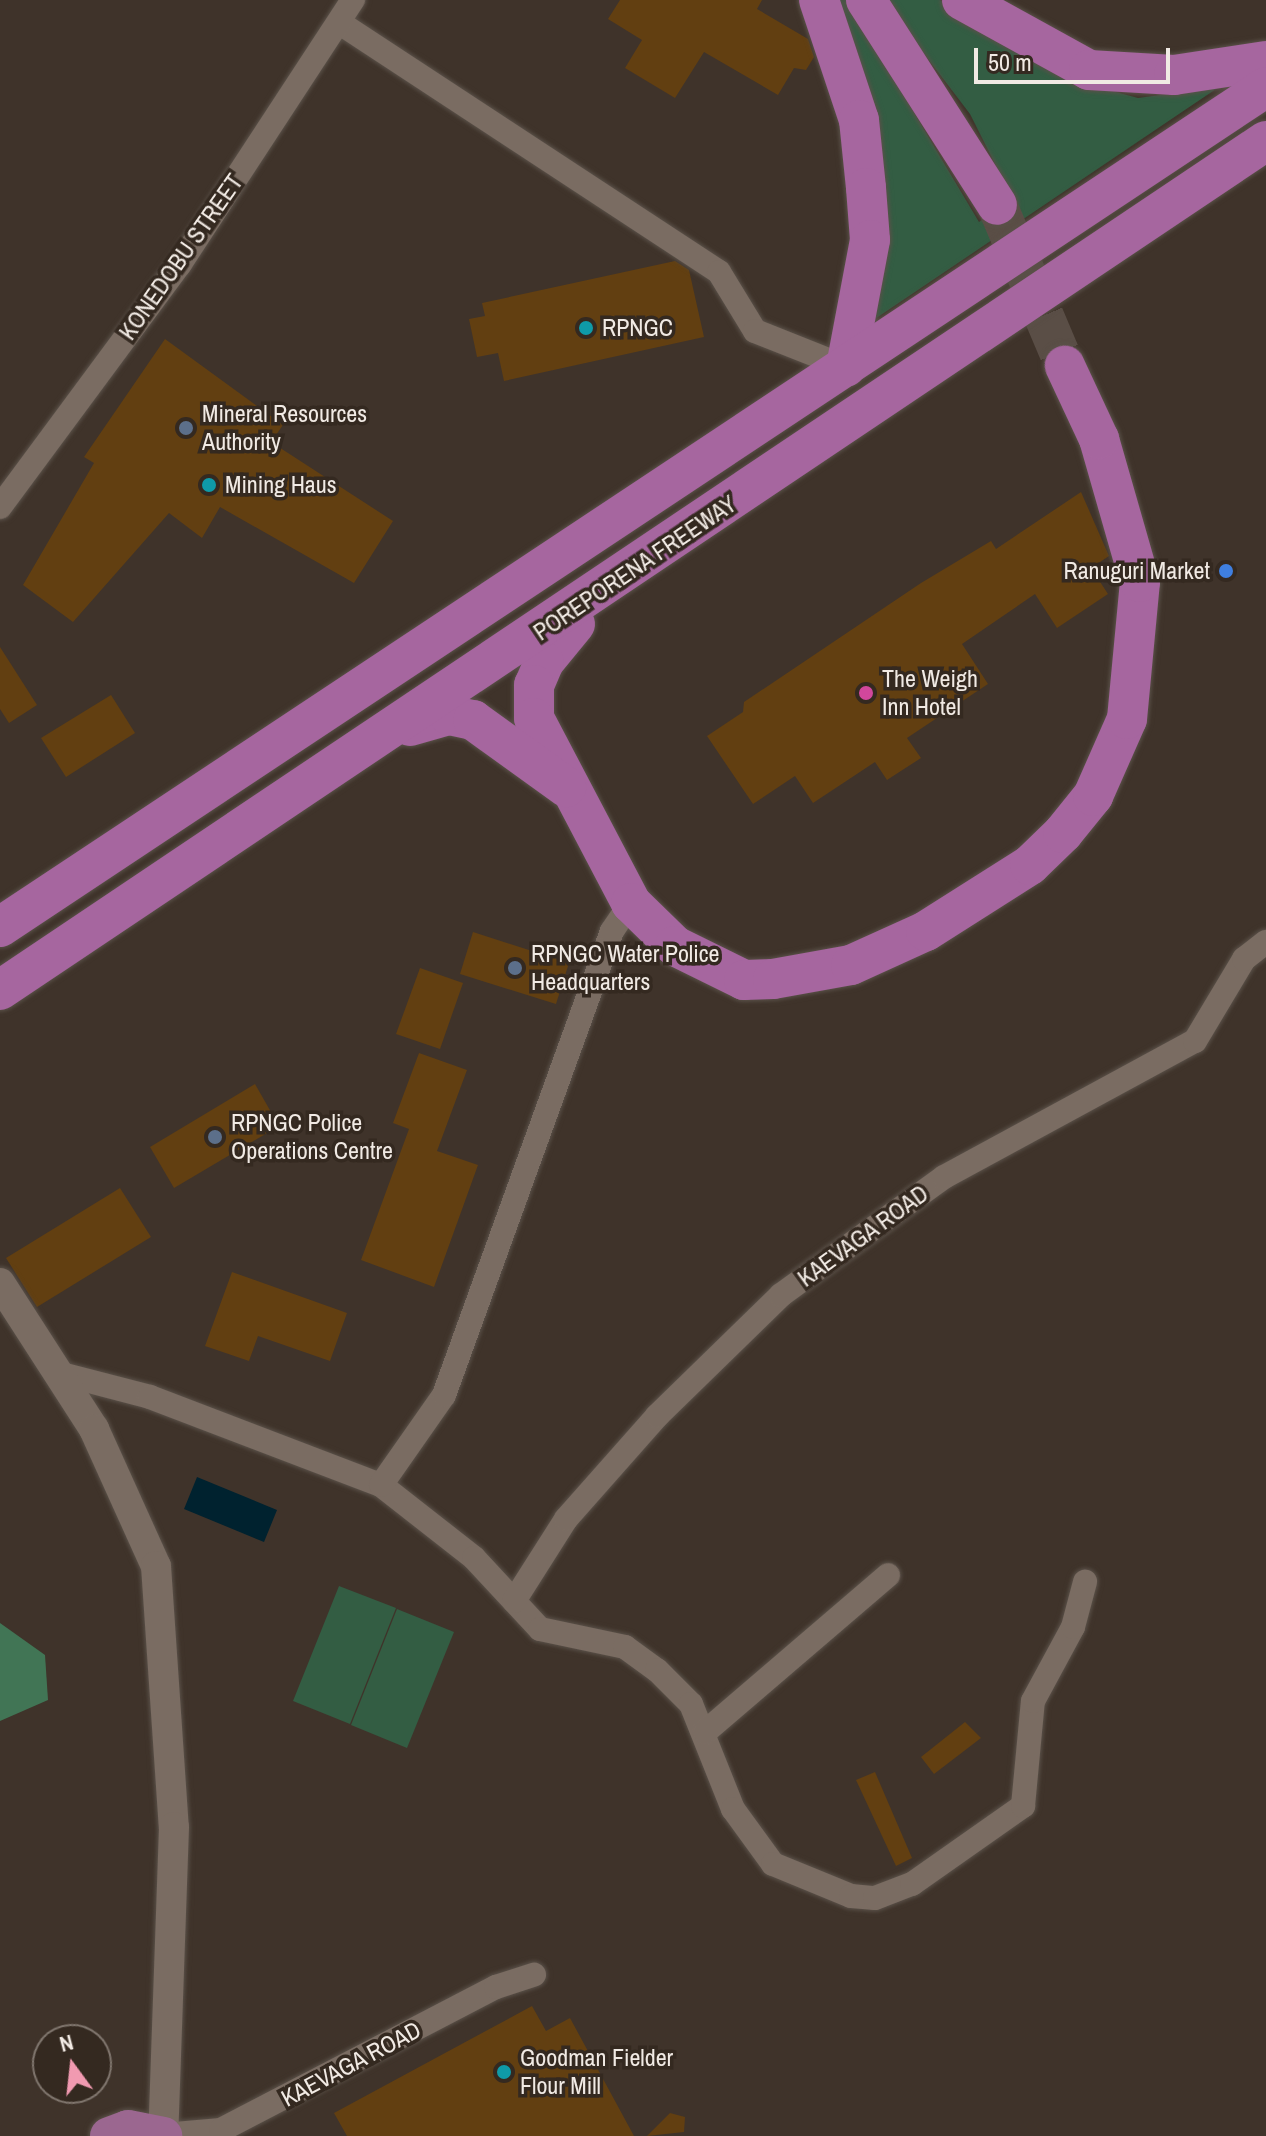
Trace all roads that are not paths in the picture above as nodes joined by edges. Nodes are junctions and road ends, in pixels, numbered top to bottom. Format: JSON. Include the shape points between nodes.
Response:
{"nodes":[{"id":1,"x":353,"y":0,"type":"edge"},
{"id":2,"x":819,"y":0,"type":"edge"},
{"id":3,"x":866,"y":0,"type":"edge"},
{"id":4,"x":962,"y":0,"type":"edge"},
{"id":5,"x":340,"y":23,"type":"junction"},
{"id":6,"x":1266,"y":61,"type":"edge"},
{"id":7,"x":1266,"y":87,"type":"edge"},
{"id":8,"x":1266,"y":141,"type":"edge"},
{"id":9,"x":997,"y":205,"type":"tunnel mouth"},
{"id":10,"x":1065,"y":366,"type":"tunnel mouth"},
{"id":11,"x":846,"y":367,"type":"junction"},
{"id":12,"x":0,"y":507,"type":"edge"},
{"id":13,"x":624,"y":576,"type":"junction"},
{"id":14,"x":397,"y":730,"type":"junction"},
{"id":15,"x":573,"y":791,"type":"junction"},
{"id":16,"x":631,"y":903,"type":"junction"},
{"id":17,"x":0,"y":927,"type":"edge"},
{"id":18,"x":1266,"y":942,"type":"edge"},
{"id":19,"x":0,"y":990,"type":"edge"},
{"id":20,"x":0,"y":1283,"type":"edge"},
{"id":21,"x":58,"y":1373,"type":"junction"},
{"id":22,"x":381,"y":1485,"type":"junction"},
{"id":23,"x":888,"y":1575,"type":"dead end"},
{"id":24,"x":1085,"y":1582,"type":"dead end"},
{"id":25,"x":514,"y":1601,"type":"junction"},
{"id":26,"x":705,"y":1732,"type":"junction"},
{"id":27,"x":534,"y":1975,"type":"dead end"},
{"id":28,"x":109,"y":2136,"type":"edge"},
{"id":29,"x":163,"y":2136,"type":"edge"}],
"edges":[{"from":1,"to":5,"type":"street","name":"KONEDOBU STREET"},
{"from":2,"to":11,"type":"highway","via":[[859,120],[870,240]]},
{"from":3,"to":9,"type":"highway"},
{"from":4,"to":6,"type":"highway","via":[[1089,70],[1174,75]]},
{"from":5,"to":11,"type":"street","via":[[719,272],[755,331]]},
{"from":5,"to":12,"type":"street","name":"KONEDOBU STREET","via":[[180,264]]},
{"from":7,"to":11,"type":"highway","name":"POREPORENA FREEWAY"},
{"from":8,"to":13,"type":"highway","name":"POREPORENA FREEWAY"},
{"from":10,"to":16,"type":"highway","via":[[1099,439],[1140,582],[1127,719],[1093,796],[1030,865],[974,905],[851,965],[744,980],[675,946]]},
{"from":11,"to":17,"type":"highway","name":"POREPORENA FREEWAY"},
{"from":13,"to":14,"type":"highway","name":"POREPORENA FREEWAY"},
{"from":13,"to":15,"type":"highway","via":[[555,644],[534,685],[534,718]]},
{"from":14,"to":15,"type":"highway","via":[[449,715],[473,720]]},
{"from":14,"to":19,"type":"highway","name":"POREPORENA FREEWAY"},
{"from":15,"to":16,"type":"highway"},
{"from":16,"to":22,"type":"street","via":[[612,931],[444,1395]]},
{"from":18,"to":25,"type":"street","name":"KAEVAGA ROAD","via":[[1244,959],[1195,1041],[944,1177],[781,1295],[566,1519]]},
{"from":20,"to":21,"type":"street"},
{"from":21,"to":22,"type":"street","via":[[150,1397]]},
{"from":21,"to":29,"type":"street","via":[[137,1514],[156,1566],[164,1624],[174,1827]]},
{"from":22,"to":25,"type":"street","via":[[474,1558]]},
{"from":23,"to":26,"type":"street"},
{"from":24,"to":26,"type":"street","via":[[1073,1627],[1033,1701],[1027,1798],[958,1857],[912,1884],[875,1898],[851,1896],[773,1864],[733,1809]]},
{"from":25,"to":26,"type":"street","via":[[540,1629],[640,1657],[691,1704]]},
{"from":27,"to":29,"type":"street","name":"KAEVAGA ROAD","via":[[496,1987],[221,2130]]},
{"from":28,"to":29,"type":"main road","via":[[128,2129]]}]}
